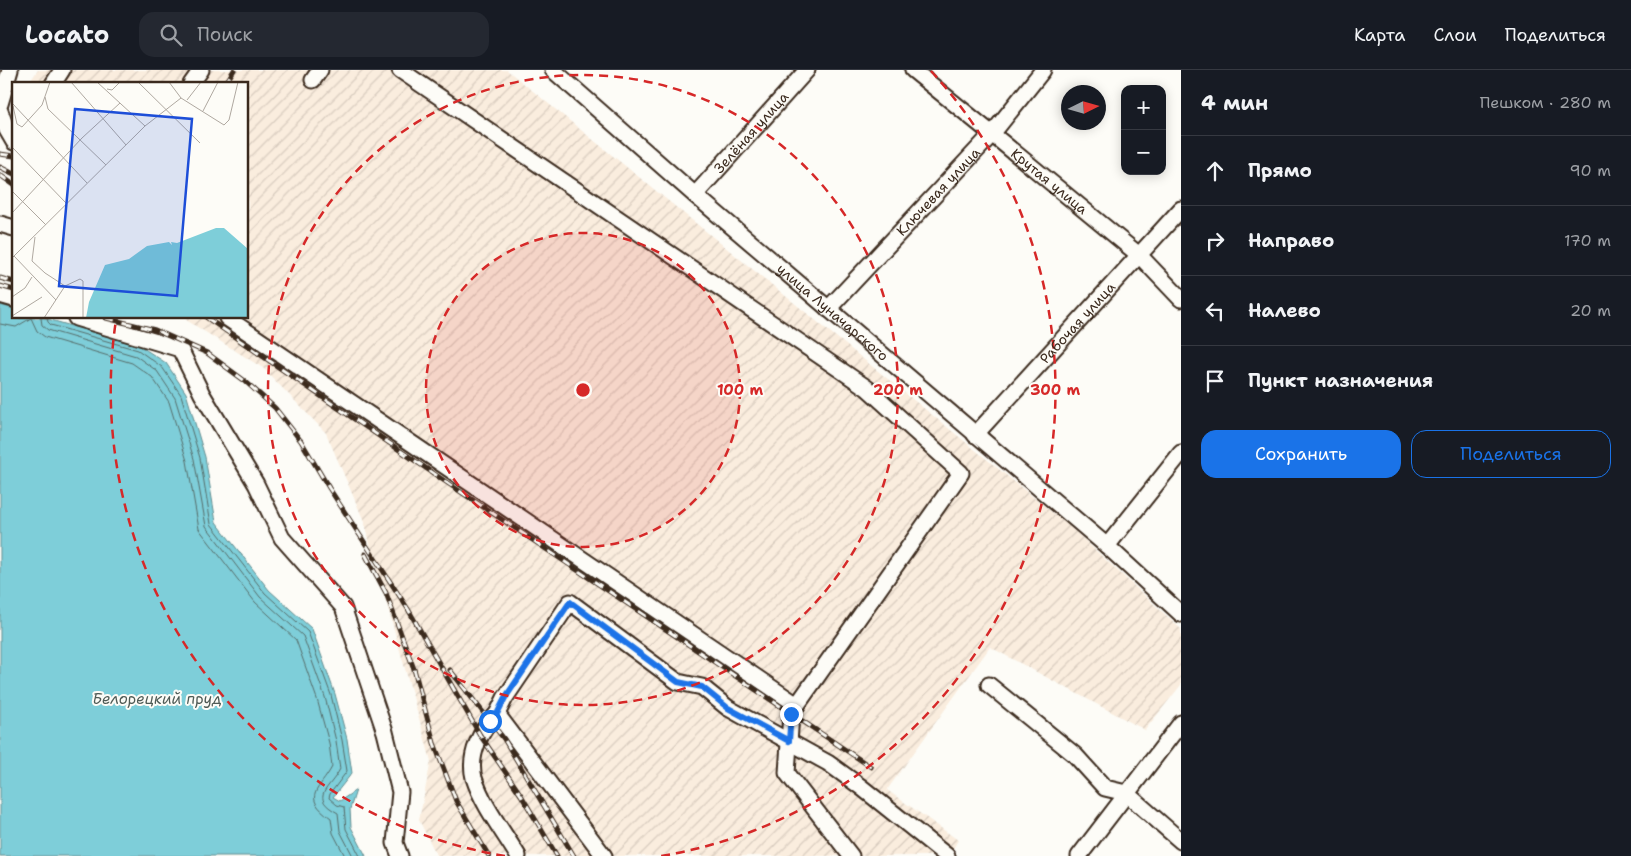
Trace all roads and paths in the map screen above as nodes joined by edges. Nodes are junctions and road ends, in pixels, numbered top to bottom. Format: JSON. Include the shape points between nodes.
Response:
{"nodes":[{"id":1,"x":10,"y":70,"type":"edge"},
{"id":2,"x":62,"y":70,"type":"edge"},
{"id":3,"x":201,"y":70,"type":"edge"},
{"id":4,"x":400,"y":70,"type":"edge"},
{"id":5,"x":553,"y":70,"type":"edge"},
{"id":6,"x":807,"y":70,"type":"edge"},
{"id":7,"x":912,"y":70,"type":"edge"},
{"id":8,"x":1043,"y":70,"type":"edge"},
{"id":9,"x":54,"y":82,"type":"edge"},
{"id":10,"x":193,"y":82,"type":"edge"},
{"id":11,"x":0,"y":104,"type":"edge"},
{"id":12,"x":0,"y":111,"type":"edge"},
{"id":13,"x":992,"y":134,"type":"junction"},
{"id":14,"x":12,"y":139,"type":"edge"},
{"id":15,"x":695,"y":195,"type":"junction"},
{"id":16,"x":1181,"y":209,"type":"edge"},
{"id":17,"x":1139,"y":255,"type":"junction"},
{"id":18,"x":1181,"y":299,"type":"edge"},
{"id":19,"x":828,"y":309,"type":"junction"},
{"id":20,"x":79,"y":319,"type":"edge"},
{"id":21,"x":228,"y":319,"type":"edge"},
{"id":22,"x":975,"y":435,"type":"junction"},
{"id":23,"x":1181,"y":453,"type":"edge"},
{"id":24,"x":1108,"y":546,"type":"junction"},
{"id":25,"x":1181,"y":614,"type":"edge"},
{"id":26,"x":989,"y":685,"type":"dead end"},
{"id":27,"x":797,"y":705,"type":"junction"},
{"id":28,"x":497,"y":714,"type":"junction"},
{"id":29,"x":1181,"y":723,"type":"edge"},
{"id":30,"x":789,"y":741,"type":"junction"},
{"id":31,"x":1126,"y":793,"type":"junction"},
{"id":32,"x":1181,"y":841,"type":"edge"},
{"id":33,"x":1086,"y":853,"type":"edge"},
{"id":34,"x":400,"y":856,"type":"edge"},
{"id":35,"x":518,"y":856,"type":"edge"},
{"id":36,"x":604,"y":856,"type":"edge"},
{"id":37,"x":851,"y":856,"type":"edge"},
{"id":38,"x":947,"y":856,"type":"edge"}],
"edges":[{"from":1,"to":11,"type":"street"},
{"from":2,"to":9,"type":"street"},
{"from":3,"to":10,"type":"street"},
{"from":4,"to":27,"type":"street","via":[[867,388],[962,473]]},
{"from":5,"to":15,"type":"street","name":"улица Луначарского"},
{"from":6,"to":15,"type":"street","name":"Зелёная улица"},
{"from":7,"to":13,"type":"street","name":"Крутая улица"},
{"from":8,"to":13,"type":"street","name":"Ключевая улица"},
{"from":12,"to":14,"type":"street"},
{"from":13,"to":17,"type":"street","name":"Крутая улица"},
{"from":13,"to":19,"type":"street","name":"Ключевая улица"},
{"from":15,"to":19,"type":"street","name":"улица Луначарского"},
{"from":16,"to":17,"type":"street","name":"Рабочая улица"},
{"from":17,"to":18,"type":"street","name":"Крутая улица"},
{"from":17,"to":22,"type":"street","name":"Рабочая улица"},
{"from":19,"to":22,"type":"street","name":"улица Луначарского"},
{"from":20,"to":34,"type":"street","via":[[180,349],[202,394],[256,484],[282,538],[343,607],[385,732],[400,792],[395,843]]},
{"from":21,"to":27,"type":"street"},
{"from":22,"to":24,"type":"street","name":"улица Луначарского"},
{"from":23,"to":24,"type":"street"},
{"from":24,"to":25,"type":"street","name":"улица Луначарского"},
{"from":26,"to":31,"type":"street","via":[[1074,755],[1105,788]]},
{"from":27,"to":30,"type":"street","via":[[791,714]]},
{"from":28,"to":30,"type":"street","via":[[570,602],[678,682],[702,687],[728,708]]},
{"from":28,"to":35,"type":"street","via":[[480,735],[474,754],[474,776],[483,798]]},
{"from":28,"to":36,"type":"street"},
{"from":29,"to":31,"type":"street"},
{"from":30,"to":37,"type":"street","via":[[787,773]]},
{"from":30,"to":38,"type":"street","via":[[834,768]]},
{"from":31,"to":32,"type":"street"},
{"from":31,"to":33,"type":"street"}]}
